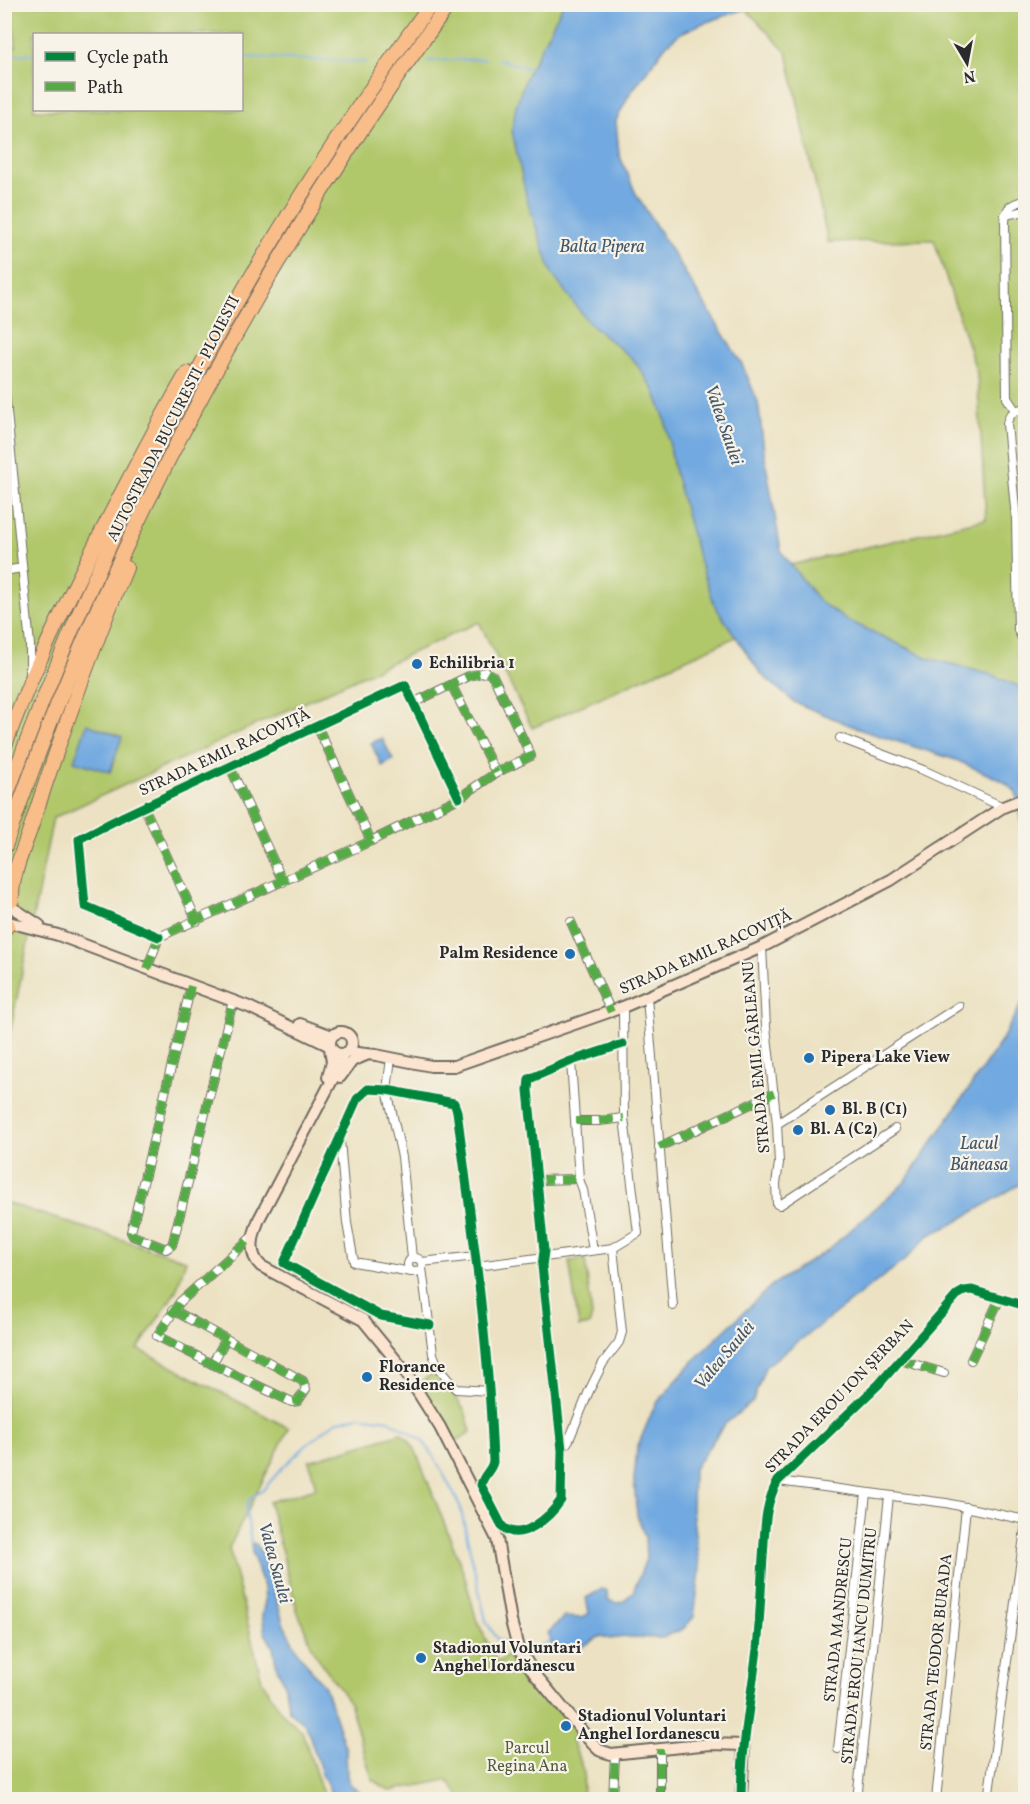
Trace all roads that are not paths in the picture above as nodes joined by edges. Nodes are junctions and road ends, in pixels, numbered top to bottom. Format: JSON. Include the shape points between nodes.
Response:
{"nodes":[{"id":1,"x":431,"y":4,"type":"edge"},
{"id":2,"x":449,"y":4,"type":"edge"},
{"id":3,"x":1026,"y":200,"type":"edge"},
{"id":4,"x":1026,"y":211,"type":"edge"},
{"id":5,"x":1005,"y":215,"type":"junction"},
{"id":6,"x":248,"y":281,"type":"junction"},
{"id":7,"x":4,"y":382,"type":"edge"},
{"id":8,"x":1026,"y":408,"type":"edge"},
{"id":9,"x":1014,"y":410,"type":"junction"},
{"id":10,"x":192,"y":414,"type":"junction"},
{"id":11,"x":22,"y":568,"type":"junction"},
{"id":12,"x":4,"y":571,"type":"edge"},
{"id":13,"x":1026,"y":646,"type":"edge"},
{"id":14,"x":30,"y":683,"type":"junction"},
{"id":15,"x":452,"y":686,"type":"junction"},
{"id":16,"x":413,"y":703,"type":"junction"},
{"id":17,"x":317,"y":726,"type":"junction"},
{"id":18,"x":840,"y":738,"type":"dead end"},
{"id":19,"x":4,"y":748,"type":"edge"},
{"id":20,"x":230,"y":767,"type":"junction"},
{"id":21,"x":496,"y":773,"type":"junction"},
{"id":22,"x":459,"y":798,"type":"junction"},
{"id":23,"x":1021,"y":799,"type":"edge"},
{"id":24,"x":4,"y":802,"type":"edge"},
{"id":25,"x":144,"y":807,"type":"junction"},
{"id":26,"x":1003,"y":807,"type":"junction"},
{"id":27,"x":371,"y":841,"type":"junction"},
{"id":28,"x":4,"y":849,"type":"edge"},
{"id":29,"x":283,"y":882,"type":"junction"},
{"id":30,"x":11,"y":902,"type":"edge"},
{"id":31,"x":197,"y":921,"type":"junction"},
{"id":32,"x":571,"y":922,"type":"dead end"},
{"id":33,"x":7,"y":925,"type":"edge"},
{"id":34,"x":58,"y":934,"type":"junction"},
{"id":35,"x":158,"y":939,"type":"junction"},
{"id":36,"x":762,"y":947,"type":"junction"},
{"id":37,"x":147,"y":969,"type":"junction"},
{"id":38,"x":191,"y":986,"type":"junction"},
{"id":39,"x":647,"y":998,"type":"junction"},
{"id":40,"x":233,"y":1001,"type":"junction"},
{"id":41,"x":959,"y":1006,"type":"dead end"},
{"id":42,"x":623,"y":1007,"type":"junction"},
{"id":43,"x":611,"y":1012,"type":"junction"},
{"id":44,"x":331,"y":1043,"type":"junction"},
{"id":45,"x":623,"y":1044,"type":"junction"},
{"id":46,"x":348,"y":1050,"type":"junction"},
{"id":47,"x":372,"y":1055,"type":"junction"},
{"id":48,"x":391,"y":1058,"type":"junction"},
{"id":49,"x":571,"y":1061,"type":"junction"},
{"id":50,"x":387,"y":1090,"type":"junction"},
{"id":51,"x":774,"y":1093,"type":"junction"},
{"id":52,"x":624,"y":1118,"type":"junction"},
{"id":53,"x":576,"y":1121,"type":"junction"},
{"id":54,"x":777,"y":1124,"type":"junction"},
{"id":55,"x":895,"y":1128,"type":"dead end"},
{"id":56,"x":304,"y":1131,"type":"junction"},
{"id":57,"x":339,"y":1138,"type":"junction"},
{"id":58,"x":659,"y":1147,"type":"junction"},
{"id":59,"x":579,"y":1179,"type":"junction"},
{"id":60,"x":537,"y":1180,"type":"junction"},
{"id":61,"x":253,"y":1236,"type":"junction"},
{"id":62,"x":614,"y":1248,"type":"junction"},
{"id":63,"x":593,"y":1250,"type":"junction"},
{"id":64,"x":476,"y":1256,"type":"junction"},
{"id":65,"x":543,"y":1257,"type":"junction"},
{"id":66,"x":412,"y":1258,"type":"junction"},
{"id":67,"x":422,"y":1265,"type":"junction"},
{"id":68,"x":477,"y":1266,"type":"junction"},
{"id":69,"x":411,"y":1272,"type":"junction"},
{"id":70,"x":1000,"y":1298,"type":"junction"},
{"id":71,"x":673,"y":1306,"type":"dead end"},
{"id":72,"x":1026,"y":1306,"type":"edge"},
{"id":73,"x":173,"y":1311,"type":"junction"},
{"id":74,"x":429,"y":1325,"type":"junction"},
{"id":75,"x":226,"y":1339,"type":"junction"},
{"id":76,"x":900,"y":1360,"type":"junction"},
{"id":77,"x":971,"y":1360,"type":"dead end"},
{"id":78,"x":212,"y":1364,"type":"junction"},
{"id":79,"x":944,"y":1373,"type":"dead end"},
{"id":80,"x":490,"y":1391,"type":"junction"},
{"id":81,"x":562,"y":1450,"type":"junction"},
{"id":82,"x":778,"y":1481,"type":"junction"},
{"id":83,"x":866,"y":1493,"type":"junction"},
{"id":84,"x":889,"y":1496,"type":"junction"},
{"id":85,"x":966,"y":1506,"type":"junction"},
{"id":86,"x":1026,"y":1521,"type":"edge"},
{"id":87,"x":744,"y":1745,"type":"junction"},
{"id":88,"x":660,"y":1749,"type":"junction"},
{"id":89,"x":838,"y":1749,"type":"dead end"},
{"id":90,"x":615,"y":1754,"type":"junction"},
{"id":91,"x":613,"y":1800,"type":"edge"},
{"id":92,"x":660,"y":1800,"type":"edge"},
{"id":93,"x":741,"y":1800,"type":"edge"},
{"id":94,"x":857,"y":1800,"type":"edge"},
{"id":95,"x":936,"y":1800,"type":"edge"},
{"id":96,"x":988,"y":1800,"type":"edge"}],
"edges":[{"from":1,"to":6,"type":"highway","name":"AUTOSTRADA BUCURESTI - PLOIESTI","via":[[328,151]]},
{"from":2,"to":10,"type":"highway","name":"AUTOSTRADA BUCURESTI - PLOIESTI","via":[[304,217],[235,332]]},
{"from":3,"to":5,"type":"street","via":[[1011,204]]},
{"from":4,"to":5,"type":"street"},
{"from":5,"to":9,"type":"street","via":[[1007,398]]},
{"from":6,"to":14,"type":"highway","via":[[205,340],[168,406],[58,619]]},
{"from":6,"to":24,"type":"highway","name":"AUTOSTRADA BUCURESTI - PLOIESTI","via":[[175,413],[124,517],[61,656]]},
{"from":7,"to":11,"type":"street"},
{"from":8,"to":9,"type":"street"},
{"from":9,"to":13,"type":"street","via":[[1007,424],[1016,519],[1018,630]]},
{"from":10,"to":28,"type":"highway","name":"AUTOSTRADA BUCURESTI - PLOIESTI","via":[[79,652]]},
{"from":10,"to":30,"type":"highway","via":[[84,675],[13,881]]},
{"from":11,"to":12,"type":"street"},
{"from":11,"to":14,"type":"street"},
{"from":14,"to":19,"type":"highway"},
{"from":15,"to":16,"type":"street"},
{"from":15,"to":21,"type":"street"},
{"from":15,"to":21,"type":"street","via":[[469,676],[486,672],[493,676],[531,756]]},
{"from":16,"to":17,"type":"street","name":"STRADA EMIL RACOVIȚĂ","via":[[405,685]]},
{"from":16,"to":22,"type":"street","name":"STRADA EMIL RACOVIȚĂ"},
{"from":17,"to":20,"type":"street","name":"STRADA EMIL RACOVIȚĂ"},
{"from":17,"to":27,"type":"street","name":"STRADA EMIL RACOVIȚĂ"},
{"from":18,"to":26,"type":"street"},
{"from":20,"to":25,"type":"street","name":"STRADA EMIL RACOVIȚĂ"},
{"from":20,"to":29,"type":"street","name":"STRADA EMIL RACOVIȚĂ"},
{"from":21,"to":22,"type":"street"},
{"from":22,"to":27,"type":"street"},
{"from":23,"to":26,"type":"street","name":"STRADA EMIL RACOVIȚĂ"},
{"from":25,"to":31,"type":"street","name":"STRADA EMIL RACOVIȚĂ"},
{"from":25,"to":35,"type":"street","name":"STRADA EMIL RACOVIȚĂ","via":[[79,839],[85,906]]},
{"from":26,"to":36,"type":"street","name":"STRADA EMIL RACOVIȚĂ","via":[[891,880]]},
{"from":27,"to":29,"type":"street"},
{"from":29,"to":31,"type":"street"},
{"from":30,"to":33,"type":"street","via":[[16,915]]},
{"from":30,"to":34,"type":"street","name":"STRADA EMIL RACOVIȚĂ"},
{"from":31,"to":35,"type":"street"},
{"from":32,"to":43,"type":"street"},
{"from":33,"to":34,"type":"street","name":"STRADA EMIL RACOVIȚĂ"},
{"from":34,"to":37,"type":"street","name":"STRADA EMIL RACOVIȚĂ"},
{"from":35,"to":37,"type":"street"},
{"from":36,"to":39,"type":"street","name":"STRADA EMIL RACOVIȚĂ"},
{"from":36,"to":51,"type":"street","name":"STRADA EMIL GÂRLEANU"},
{"from":37,"to":38,"type":"street","name":"STRADA EMIL RACOVIȚĂ"},
{"from":38,"to":40,"type":"street","name":"STRADA EMIL RACOVIȚĂ"},
{"from":38,"to":40,"type":"street","via":[[131,1232],[166,1249],[174,1238]]},
{"from":39,"to":42,"type":"street","name":"STRADA EMIL RACOVIȚĂ"},
{"from":39,"to":58,"type":"street"},
{"from":40,"to":44,"type":"street","name":"STRADA EMIL RACOVIȚĂ","via":[[264,1010]]},
{"from":41,"to":54,"type":"street"},
{"from":42,"to":43,"type":"street","name":"STRADA EMIL RACOVIȚĂ"},
{"from":42,"to":45,"type":"street"},
{"from":43,"to":48,"type":"street","name":"STRADA EMIL RACOVIȚĂ","via":[[454,1066]]},
{"from":44,"to":46,"type":"street","name":"STRADA EMIL RACOVIȚĂ","via":[[336,1053]]},
{"from":44,"to":46,"type":"street","name":"STRADA EMIL RACOVIȚĂ","via":[[338,1032],[345,1033],[351,1038]]},
{"from":44,"to":56,"type":"street","via":[[330,1071]]},
{"from":45,"to":49,"type":"street"},
{"from":45,"to":52,"type":"street"},
{"from":46,"to":47,"type":"street","name":"STRADA EMIL RACOVIȚĂ","via":[[369,1050]]},
{"from":46,"to":56,"type":"street"},
{"from":47,"to":48,"type":"street","name":"STRADA EMIL RACOVIȚĂ"},
{"from":47,"to":56,"type":"street","via":[[347,1066],[310,1129]]},
{"from":48,"to":50,"type":"street"},
{"from":49,"to":53,"type":"street"},
{"from":49,"to":60,"type":"street","via":[[529,1079]]},
{"from":50,"to":57,"type":"street","via":[[362,1092]]},
{"from":50,"to":64,"type":"street","via":[[454,1103]]},
{"from":50,"to":66,"type":"street","via":[[406,1190]]},
{"from":51,"to":54,"type":"street","name":"STRADA EMIL GÂRLEANU"},
{"from":51,"to":58,"type":"street"},
{"from":52,"to":53,"type":"street"},
{"from":52,"to":62,"type":"street","via":[[638,1233]]},
{"from":53,"to":59,"type":"street"},
{"from":54,"to":55,"type":"street","name":"STRADA EMIL GÂRLEANU","via":[[776,1184],[780,1205]]},
{"from":56,"to":61,"type":"street"},
{"from":57,"to":69,"type":"street","via":[[346,1223],[354,1262]]},
{"from":57,"to":74,"type":"street","via":[[284,1263],[381,1316]]},
{"from":58,"to":71,"type":"street"},
{"from":59,"to":60,"type":"street"},
{"from":59,"to":63,"type":"street"},
{"from":60,"to":65,"type":"street"},
{"from":61,"to":73,"type":"street"},
{"from":61,"to":90,"type":"street","via":[[256,1262],[363,1320],[404,1370],[440,1427],[497,1539],[511,1621],[521,1654],[591,1742],[603,1752]]},
{"from":62,"to":63,"type":"street"},
{"from":62,"to":81,"type":"street","via":[[622,1332]]},
{"from":63,"to":65,"type":"street"},
{"from":64,"to":67,"type":"street"},
{"from":64,"to":68,"type":"street"},
{"from":65,"to":68,"type":"street"},
{"from":65,"to":81,"type":"street"},
{"from":66,"to":67,"type":"street","via":[[419,1258]]},
{"from":66,"to":69,"type":"street","via":[[407,1263]]},
{"from":67,"to":69,"type":"street","via":[[418,1272]]},
{"from":67,"to":74,"type":"street"},
{"from":68,"to":80,"type":"street"},
{"from":70,"to":72,"type":"street","name":"STRADA EROU ION ȘERBAN"},
{"from":70,"to":76,"type":"street","name":"STRADA EROU ION ȘERBAN","via":[[972,1290],[957,1295]]},
{"from":70,"to":77,"type":"street"},
{"from":73,"to":75,"type":"street"},
{"from":73,"to":78,"type":"street","via":[[157,1336]]},
{"from":74,"to":80,"type":"street","via":[[433,1354],[451,1385],[464,1391]]},
{"from":75,"to":78,"type":"street"},
{"from":75,"to":78,"type":"street","via":[[303,1381],[306,1389],[298,1401],[292,1402]]},
{"from":76,"to":79,"type":"street"},
{"from":76,"to":82,"type":"street","name":"STRADA EROU ION ȘERBAN"},
{"from":80,"to":81,"type":"street","via":[[493,1462],[481,1485],[506,1530],[518,1533],[530,1529],[557,1506],[561,1500]]},
{"from":82,"to":83,"type":"street"},
{"from":82,"to":87,"type":"street","name":"STRADA EROU ION ȘERBAN","via":[[766,1524],[757,1648]]},
{"from":83,"to":84,"type":"street"},
{"from":83,"to":89,"type":"street","name":"STRADA MANDRESCU"},
{"from":84,"to":85,"type":"street"},
{"from":84,"to":94,"type":"street","name":"STRADA EROU IANCU DUMITRU"},
{"from":85,"to":86,"type":"street"},
{"from":85,"to":95,"type":"street","name":"STRADA TEODOR BURADA"},
{"from":86,"to":96,"type":"street"},
{"from":87,"to":88,"type":"street"},
{"from":87,"to":93,"type":"street"},
{"from":88,"to":90,"type":"street"},
{"from":88,"to":92,"type":"street"},
{"from":90,"to":91,"type":"street"}]}
